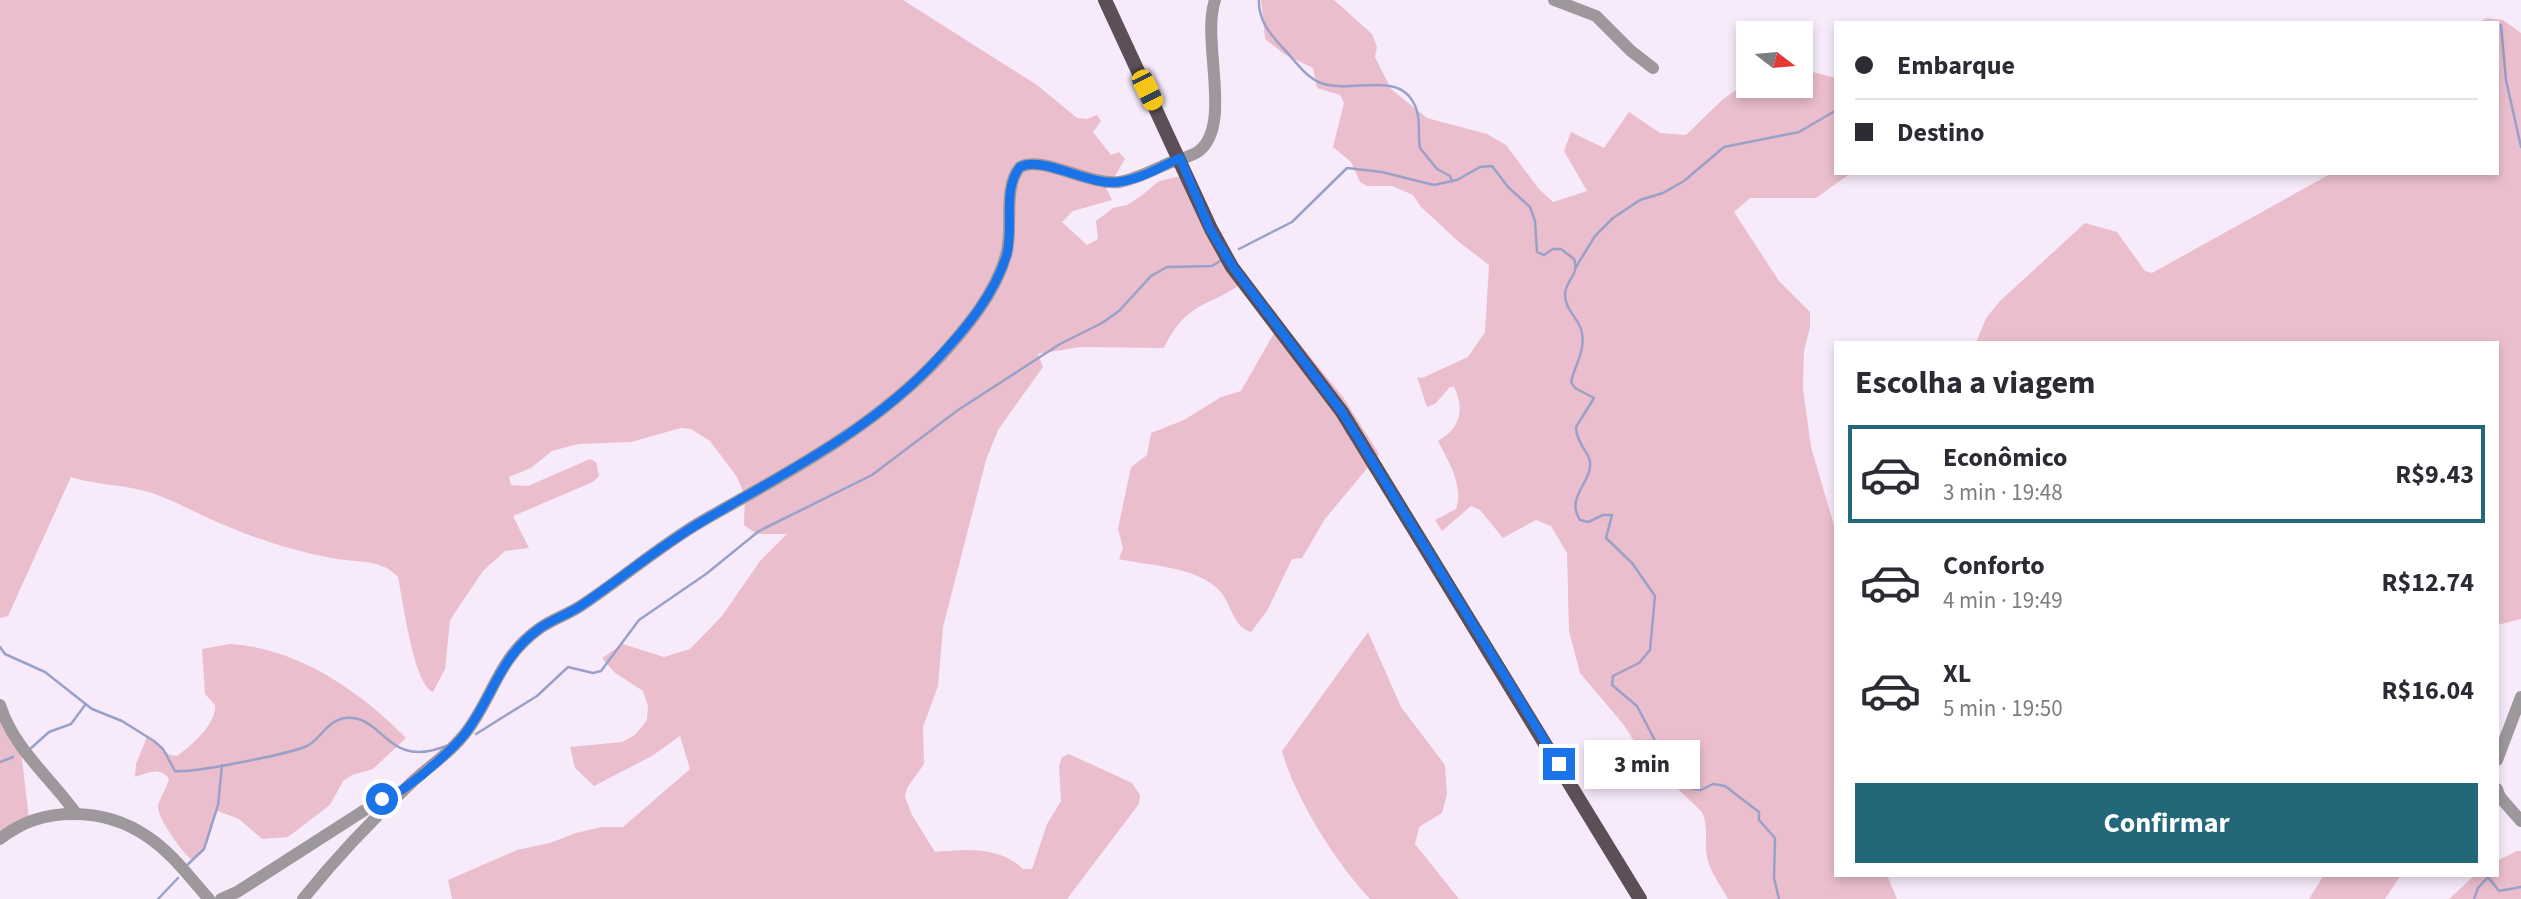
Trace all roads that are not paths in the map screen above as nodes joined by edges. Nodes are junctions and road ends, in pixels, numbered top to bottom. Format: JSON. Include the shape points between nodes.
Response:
{"nodes":[{"id":1,"x":1105,"y":0,"type":"edge"},
{"id":2,"x":1215,"y":0,"type":"edge"},
{"id":3,"x":1554,"y":0,"type":"edge"},
{"id":4,"x":1653,"y":68,"type":"dead end"},
{"id":5,"x":1180,"y":158,"type":"junction"},
{"id":6,"x":2521,"y":697,"type":"edge"},
{"id":7,"x":0,"y":705,"type":"edge"},
{"id":8,"x":2499,"y":755,"type":"edge"},
{"id":9,"x":401,"y":793,"type":"junction"},
{"id":10,"x":2499,"y":794,"type":"edge"},
{"id":11,"x":75,"y":812,"type":"junction"},
{"id":12,"x":2521,"y":821,"type":"edge"},
{"id":13,"x":0,"y":839,"type":"edge"},
{"id":14,"x":209,"y":899,"type":"edge"},
{"id":15,"x":220,"y":899,"type":"edge"},
{"id":16,"x":303,"y":899,"type":"edge"},
{"id":17,"x":1640,"y":899,"type":"edge"}],
"edges":[{"from":1,"to":5,"type":"main road"},
{"from":2,"to":5,"type":"street","via":[[1209,21],[1215,121],[1200,150]]},
{"from":3,"to":4,"type":"street","via":[[1596,16]]},
{"from":5,"to":9,"type":"street","via":[[1116,183],[1035,164],[1020,167],[1011,184],[1010,235],[999,275],[982,306],[941,356],[906,390],[850,432],[702,521],[578,608],[540,629],[501,669],[465,734]]},
{"from":5,"to":17,"type":"main road","via":[[1210,229],[1233,267],[1342,412]]},
{"from":6,"to":8,"type":"street"},
{"from":7,"to":11,"type":"street","via":[[7,728]]},
{"from":9,"to":15,"type":"street","via":[[382,799]]},
{"from":9,"to":16,"type":"street"},
{"from":10,"to":12,"type":"street"},
{"from":11,"to":13,"type":"street","via":[[36,821]]},
{"from":11,"to":14,"type":"street","via":[[147,836]]}]}
